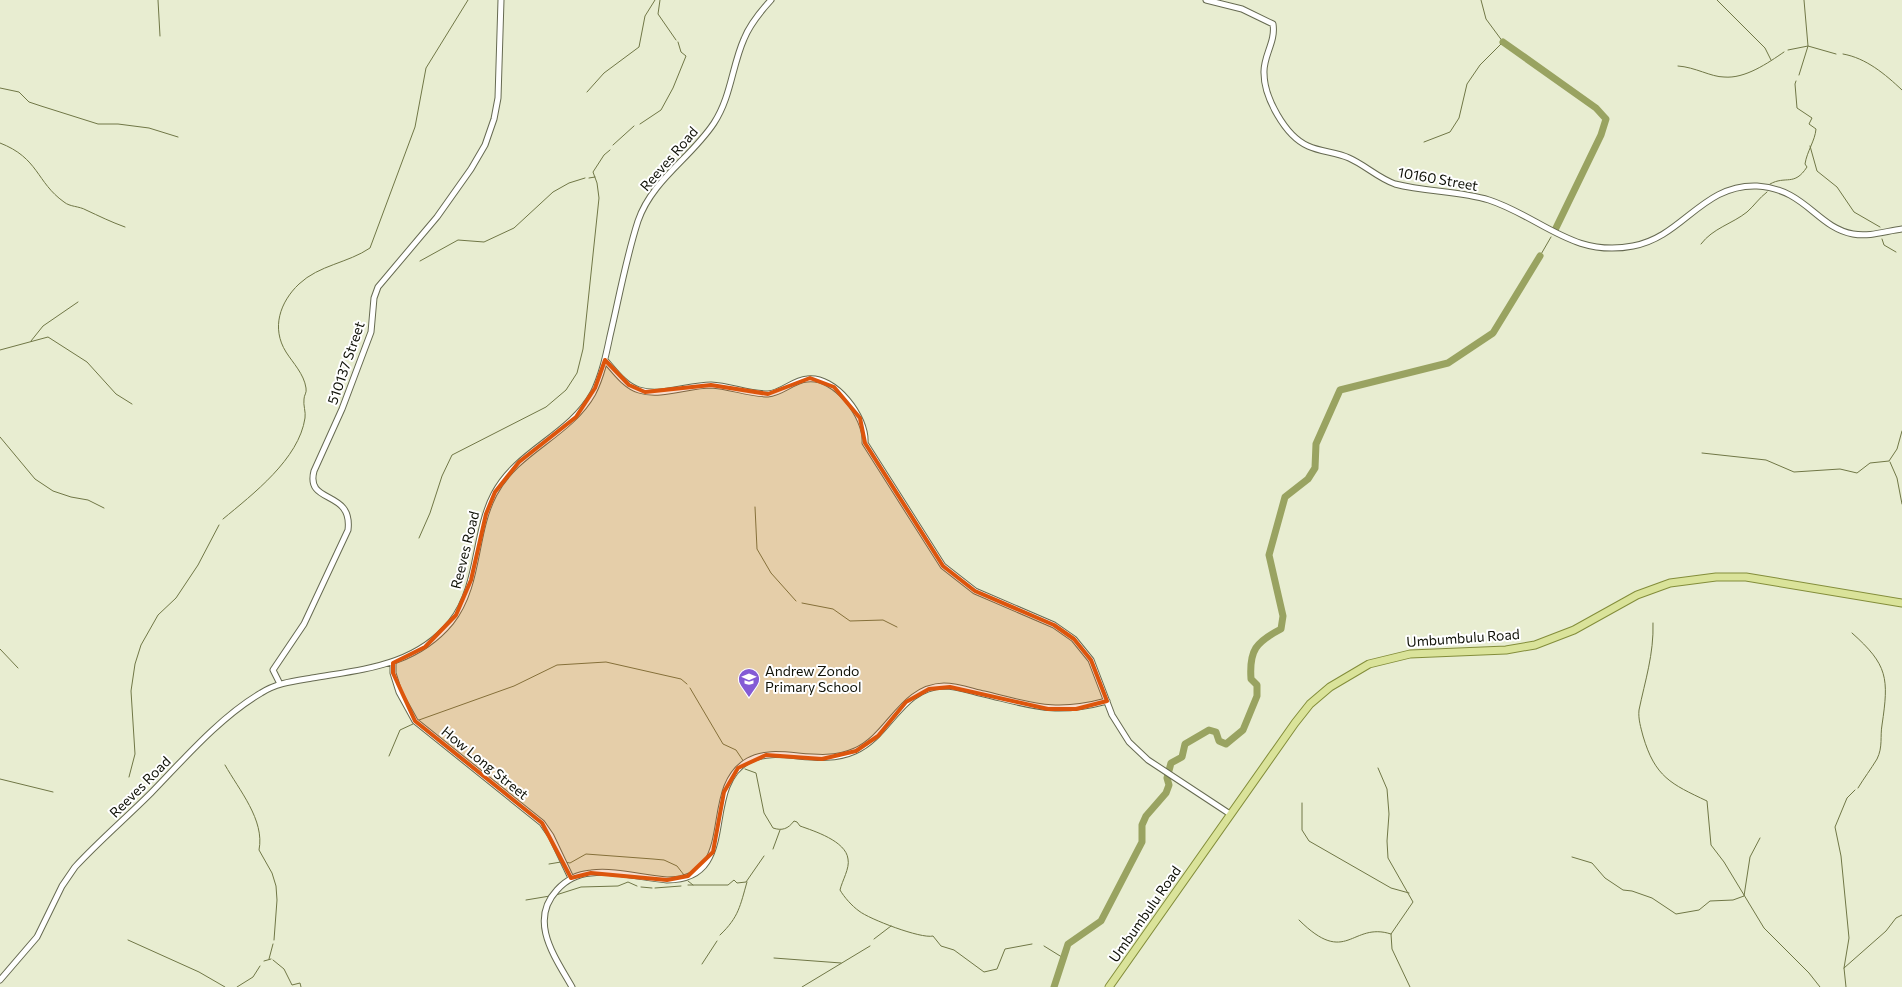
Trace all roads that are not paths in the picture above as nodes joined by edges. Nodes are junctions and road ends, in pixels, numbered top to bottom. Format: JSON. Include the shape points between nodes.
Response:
{"nodes":[{"id":1,"x":501,"y":0,"type":"edge"},
{"id":2,"x":770,"y":0,"type":"edge"},
{"id":3,"x":1206,"y":0,"type":"edge"},
{"id":4,"x":1902,"y":229,"type":"edge"},
{"id":5,"x":604,"y":360,"type":"junction"},
{"id":6,"x":1902,"y":603,"type":"edge"},
{"id":7,"x":393,"y":663,"type":"junction"},
{"id":8,"x":280,"y":684,"type":"junction"},
{"id":9,"x":1107,"y":701,"type":"junction"},
{"id":10,"x":1230,"y":814,"type":"junction"},
{"id":11,"x":571,"y":878,"type":"junction"},
{"id":12,"x":0,"y":980,"type":"edge"},
{"id":13,"x":572,"y":987,"type":"edge"},
{"id":14,"x":1109,"y":987,"type":"edge"}],
"edges":[{"from":1,"to":8,"type":"street","name":"510137 Street","via":[[499,87],[489,134],[474,164],[442,210],[382,281],[376,294],[369,337],[312,478],[319,492],[345,508],[348,530],[304,624],[273,670]]},
{"from":2,"to":5,"type":"street","name":"Reeves Road","via":[[743,40],[728,92],[716,119],[656,187],[641,213]]},
{"from":3,"to":4,"type":"street","name":"10160 Street","via":[[1242,8],[1273,24],[1273,38],[1264,68],[1268,93],[1280,119],[1304,144],[1349,158],[1395,184],[1490,201],[1577,243],[1614,248],[1641,245],[1670,231],[1714,196],[1747,186],[1787,193],[1832,225],[1850,233],[1867,235]]},
{"from":5,"to":7,"type":"street","name":"Reeves Road","via":[[595,388],[576,417],[519,462],[498,488],[486,514],[468,589],[452,620],[425,646]]},
{"from":5,"to":9,"type":"street","via":[[629,384],[645,392],[711,385],[768,394],[806,379],[830,384],[860,418],[866,443],[943,566],[975,592],[1066,632],[1088,654]]},
{"from":6,"to":10,"type":"main road","name":"Umbumbulu Road","via":[[1746,577],[1686,580],[1651,589],[1574,630],[1535,645],[1506,650],[1410,654],[1378,661],[1346,676],[1310,704]]},
{"from":7,"to":8,"type":"street","name":"Reeves Road"},
{"from":7,"to":11,"type":"street","name":"How Long Street","via":[[398,689],[415,721],[544,826]]},
{"from":8,"to":12,"type":"street","name":"Reeves Road","via":[[254,697],[219,726],[76,865],[37,937]]},
{"from":9,"to":10,"type":"street","via":[[1118,727],[1129,742],[1165,772]]},
{"from":9,"to":11,"type":"street","via":[[1076,709],[1048,709],[950,687],[929,689],[906,702],[878,736],[856,751],[822,759],[766,755],[738,768],[724,792],[713,852],[700,869],[688,876],[667,880],[591,872]]},
{"from":10,"to":14,"type":"main road","name":"Umbumbulu Road"},
{"from":11,"to":13,"type":"street","via":[[552,896],[544,926],[546,941]]}]}
